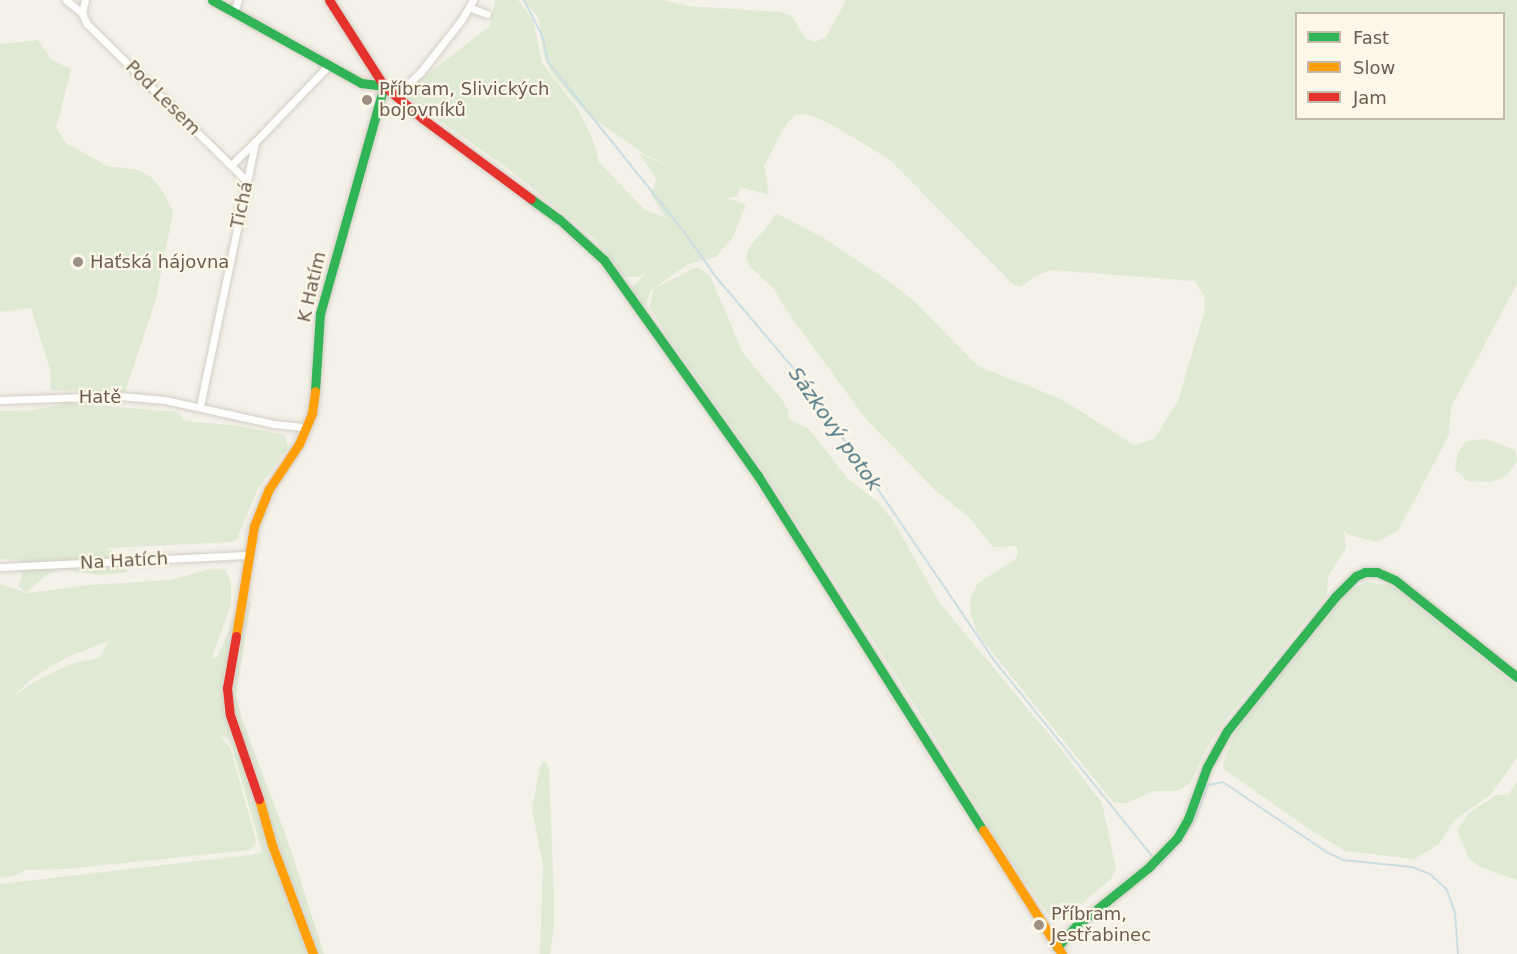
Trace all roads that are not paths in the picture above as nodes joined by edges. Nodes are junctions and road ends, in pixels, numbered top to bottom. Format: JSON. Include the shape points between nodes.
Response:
{"nodes":[{"id":1,"x":66,"y":0,"type":"edge"},
{"id":2,"x":85,"y":0,"type":"edge"},
{"id":3,"x":212,"y":0,"type":"edge"},
{"id":4,"x":238,"y":0,"type":"edge"},
{"id":5,"x":329,"y":0,"type":"edge"},
{"id":6,"x":472,"y":4,"type":"edge"},
{"id":7,"x":234,"y":12,"type":"junction"},
{"id":8,"x":82,"y":13,"type":"junction"},
{"id":9,"x":487,"y":14,"type":"dead end"},
{"id":10,"x":328,"y":66,"type":"junction"},
{"id":11,"x":384,"y":86,"type":"junction"},
{"id":12,"x":395,"y":96,"type":"junction"},
{"id":13,"x":255,"y":142,"type":"junction"},
{"id":14,"x":231,"y":165,"type":"junction"},
{"id":15,"x":247,"y":181,"type":"junction"},
{"id":16,"x":0,"y":400,"type":"edge"},
{"id":17,"x":200,"y":406,"type":"junction"},
{"id":18,"x":305,"y":427,"type":"junction"},
{"id":19,"x":248,"y":555,"type":"junction"},
{"id":20,"x":0,"y":567,"type":"edge"},
{"id":21,"x":1517,"y":677,"type":"edge"},
{"id":22,"x":1060,"y":951,"type":"edge"},
{"id":23,"x":313,"y":954,"type":"edge"}],
"edges":[{"from":1,"to":8,"type":"street","name":"Pod Lesem"},
{"from":2,"to":8,"type":"street"},
{"from":3,"to":7,"type":"street"},
{"from":4,"to":7,"type":"street"},
{"from":5,"to":11,"type":"street"},
{"from":6,"to":9,"type":"street"},
{"from":6,"to":12,"type":"street","via":[[420,73]]},
{"from":7,"to":10,"type":"street"},
{"from":8,"to":14,"type":"street","name":"Pod Lesem","via":[[87,24]]},
{"from":10,"to":11,"type":"street","via":[[361,83]]},
{"from":10,"to":13,"type":"street"},
{"from":11,"to":12,"type":"street"},
{"from":11,"to":18,"type":"street","name":"K Hatím","via":[[320,313],[315,396]]},
{"from":12,"to":22,"type":"street","via":[[559,219],[604,260],[758,476]]},
{"from":13,"to":14,"type":"street"},
{"from":13,"to":15,"type":"street","name":"Tichá"},
{"from":14,"to":15,"type":"street","name":"Pod Lesem"},
{"from":15,"to":17,"type":"street","name":"Tichá"},
{"from":16,"to":17,"type":"street","name":"Hatě","via":[[120,396]]},
{"from":17,"to":18,"type":"street","via":[[274,424]]},
{"from":18,"to":19,"type":"street","name":"K Hatím","via":[[299,444],[260,506]]},
{"from":19,"to":20,"type":"street","name":"Na Hatích"},
{"from":19,"to":23,"type":"street","name":"K Hatím","via":[[228,669],[229,709],[272,846]]},
{"from":21,"to":22,"type":"street","via":[[1395,580],[1377,572],[1356,576],[1227,731],[1211,758],[1177,838],[1148,868],[1076,926]]}]}
